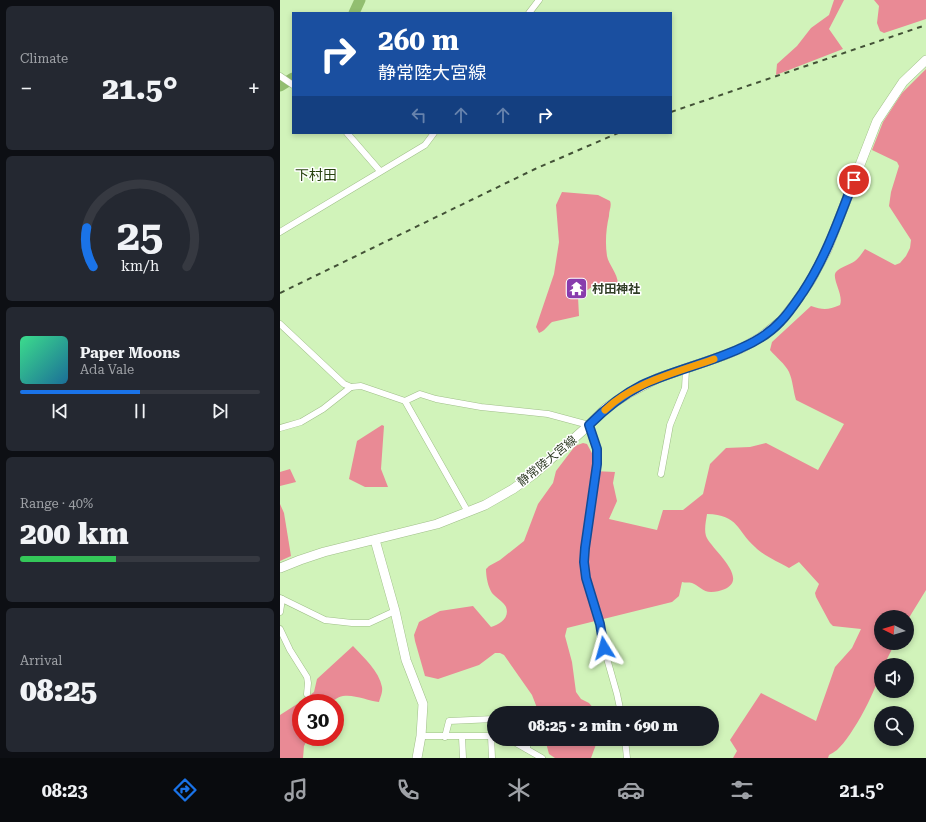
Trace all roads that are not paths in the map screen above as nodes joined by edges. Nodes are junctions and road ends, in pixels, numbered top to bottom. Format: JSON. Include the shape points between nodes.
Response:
{"nodes":[{"id":1,"x":539,"y":0,"type":"edge"},
{"id":2,"x":530,"y":12,"type":"edge"},
{"id":3,"x":926,"y":60,"type":"edge"},
{"id":4,"x":280,"y":76,"type":"edge"},
{"id":5,"x":292,"y":84,"type":"edge"},
{"id":6,"x":348,"y":134,"type":"edge"},
{"id":7,"x":433,"y":134,"type":"edge"},
{"id":8,"x":380,"y":171,"type":"junction"},
{"id":9,"x":280,"y":232,"type":"edge"},
{"id":10,"x":280,"y":324,"type":"edge"},
{"id":11,"x":686,"y":369,"type":"junction"},
{"id":12,"x":351,"y":387,"type":"junction"},
{"id":13,"x":406,"y":401,"type":"junction"},
{"id":14,"x":589,"y":425,"type":"junction"},
{"id":15,"x":280,"y":428,"type":"edge"},
{"id":16,"x":661,"y":474,"type":"dead end"},
{"id":17,"x":468,"y":512,"type":"junction"},
{"id":18,"x":375,"y":540,"type":"junction"},
{"id":19,"x":280,"y":568,"type":"edge"},
{"id":20,"x":281,"y":599,"type":"edge"},
{"id":21,"x":395,"y":611,"type":"junction"},
{"id":22,"x":280,"y":612,"type":"edge"},
{"id":23,"x":280,"y":629,"type":"edge"},
{"id":24,"x":306,"y":694,"type":"dead end"},
{"id":25,"x":620,"y":706,"type":"edge"},
{"id":26,"x":487,"y":719,"type":"edge"},
{"id":27,"x":421,"y":736,"type":"junction"},
{"id":28,"x":487,"y":736,"type":"edge"},
{"id":29,"x":445,"y":737,"type":"junction"},
{"id":30,"x":462,"y":737,"type":"junction"},
{"id":31,"x":492,"y":746,"type":"edge"},
{"id":32,"x":522,"y":746,"type":"edge"},
{"id":33,"x":626,"y":746,"type":"edge"},
{"id":34,"x":527,"y":749,"type":"joint"},
{"id":35,"x":417,"y":758,"type":"edge"},
{"id":36,"x":463,"y":758,"type":"edge"},
{"id":37,"x":492,"y":758,"type":"edge"},
{"id":38,"x":542,"y":758,"type":"edge"},
{"id":39,"x":627,"y":758,"type":"edge"}],
"edges":[{"from":1,"to":2,"type":"street"},
{"from":3,"to":11,"type":"main road","name":"静常陸大宮線","via":[[903,82],[878,121],[827,250],[796,302],[781,321],[761,337],[742,348]]},
{"from":4,"to":5,"type":"street"},
{"from":6,"to":8,"type":"street"},
{"from":7,"to":8,"type":"street","via":[[425,145]]},
{"from":8,"to":9,"type":"street"},
{"from":10,"to":12,"type":"street","via":[[344,384]]},
{"from":11,"to":14,"type":"main road","name":"静常陸大宮線","via":[[641,386],[606,408]]},
{"from":11,"to":16,"type":"street","via":[[685,388],[670,425]]},
{"from":12,"to":13,"type":"street","via":[[361,386]]},
{"from":12,"to":15,"type":"street","via":[[301,422]]},
{"from":13,"to":14,"type":"street","via":[[420,394],[481,407],[548,414]]},
{"from":13,"to":17,"type":"street"},
{"from":14,"to":17,"type":"main road","name":"静常陸大宮線","via":[[534,474],[513,489]]},
{"from":14,"to":25,"type":"street","via":[[597,449],[597,464],[584,562]]},
{"from":17,"to":18,"type":"main road","name":"静常陸大宮線","via":[[437,524]]},
{"from":18,"to":19,"type":"main road","name":"静常陸大宮線","via":[[324,552]]},
{"from":18,"to":21,"type":"main road"},
{"from":20,"to":21,"type":"street","via":[[325,620],[359,624],[369,623]]},
{"from":20,"to":22,"type":"street"},
{"from":21,"to":27,"type":"main road","via":[[406,660],[423,704]]},
{"from":23,"to":24,"type":"street","via":[[307,677]]},
{"from":26,"to":29,"type":"street","via":[[449,721]]},
{"from":27,"to":29,"type":"street"},
{"from":27,"to":35,"type":"main road"},
{"from":28,"to":30,"type":"street"},
{"from":29,"to":30,"type":"street"},
{"from":30,"to":36,"type":"street"},
{"from":31,"to":37,"type":"street"},
{"from":32,"to":34,"type":"street"},
{"from":33,"to":39,"type":"street"},
{"from":34,"to":38,"type":"street"}]}
